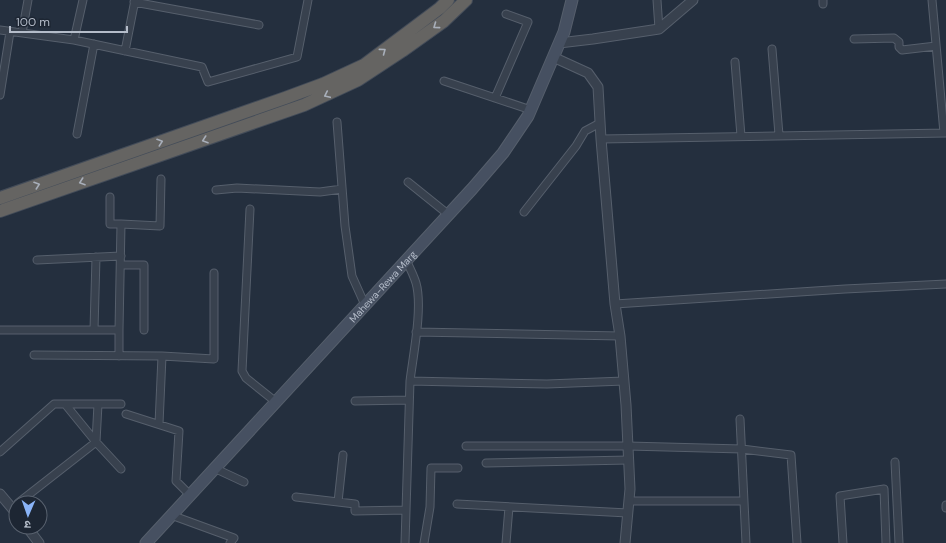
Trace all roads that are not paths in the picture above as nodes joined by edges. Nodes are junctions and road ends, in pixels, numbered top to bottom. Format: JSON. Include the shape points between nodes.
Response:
{"nodes":[{"id":1,"x":28,"y":0,"type":"edge"},
{"id":2,"x":83,"y":0,"type":"edge"},
{"id":3,"x":308,"y":0,"type":"edge"},
{"id":4,"x":448,"y":0,"type":"edge"},
{"id":5,"x":466,"y":0,"type":"edge"},
{"id":6,"x":572,"y":0,"type":"edge"},
{"id":7,"x":657,"y":0,"type":"edge"},
{"id":8,"x":693,"y":0,"type":"edge"},
{"id":9,"x":932,"y":0,"type":"edge"},
{"id":10,"x":134,"y":1,"type":"edge"},
{"id":11,"x":506,"y":14,"type":"dead end"},
{"id":12,"x":259,"y":25,"type":"dead end"},
{"id":13,"x":659,"y":28,"type":"junction"},
{"id":14,"x":0,"y":30,"type":"edge"},
{"id":15,"x":10,"y":32,"type":"junction"},
{"id":16,"x":22,"y":33,"type":"junction"},
{"id":17,"x":854,"y":39,"type":"dead end"},
{"id":18,"x":74,"y":40,"type":"junction"},
{"id":19,"x":559,"y":43,"type":"junction"},
{"id":20,"x":94,"y":44,"type":"junction"},
{"id":21,"x":936,"y":46,"type":"junction"},
{"id":22,"x":772,"y":49,"type":"dead end"},
{"id":23,"x":125,"y":51,"type":"junction"},
{"id":24,"x":553,"y":57,"type":"junction"},
{"id":25,"x":735,"y":62,"type":"dead end"},
{"id":26,"x":444,"y":81,"type":"dead end"},
{"id":27,"x":0,"y":95,"type":"edge"},
{"id":28,"x":495,"y":98,"type":"junction"},
{"id":29,"x":531,"y":110,"type":"junction"},
{"id":30,"x":337,"y":122,"type":"dead end"},
{"id":31,"x":600,"y":123,"type":"junction"},
{"id":32,"x":945,"y":133,"type":"edge"},
{"id":33,"x":77,"y":134,"type":"dead end"},
{"id":34,"x":779,"y":135,"type":"junction"},
{"id":35,"x":740,"y":136,"type":"junction"},
{"id":36,"x":601,"y":139,"type":"junction"},
{"id":37,"x":161,"y":179,"type":"dead end"},
{"id":38,"x":408,"y":182,"type":"dead end"},
{"id":39,"x":342,"y":189,"type":"junction"},
{"id":40,"x":216,"y":190,"type":"dead end"},
{"id":41,"x":110,"y":197,"type":"dead end"},
{"id":42,"x":0,"y":198,"type":"edge"},
{"id":43,"x":250,"y":209,"type":"dead end"},
{"id":44,"x":0,"y":211,"type":"edge"},
{"id":45,"x":524,"y":212,"type":"dead end"},
{"id":46,"x":449,"y":215,"type":"junction"},
{"id":47,"x":121,"y":224,"type":"junction"},
{"id":48,"x":121,"y":256,"type":"junction"},
{"id":49,"x":96,"y":257,"type":"junction"},
{"id":50,"x":36,"y":260,"type":"dead end"},
{"id":51,"x":406,"y":260,"type":"junction"},
{"id":52,"x":121,"y":265,"type":"junction"},
{"id":53,"x":214,"y":273,"type":"dead end"},
{"id":54,"x":946,"y":284,"type":"edge"},
{"id":55,"x":615,"y":304,"type":"junction"},
{"id":56,"x":365,"y":305,"type":"junction"},
{"id":57,"x":0,"y":330,"type":"edge"},
{"id":58,"x":94,"y":330,"type":"junction"},
{"id":59,"x":119,"y":330,"type":"junction"},
{"id":60,"x":144,"y":330,"type":"dead end"},
{"id":61,"x":416,"y":332,"type":"junction"},
{"id":62,"x":620,"y":336,"type":"junction"},
{"id":63,"x":34,"y":355,"type":"dead end"},
{"id":64,"x":119,"y":356,"type":"junction"},
{"id":65,"x":162,"y":356,"type":"junction"},
{"id":66,"x":410,"y":381,"type":"junction"},
{"id":67,"x":624,"y":381,"type":"junction"},
{"id":68,"x":408,"y":400,"type":"junction"},
{"id":69,"x":355,"y":401,"type":"dead end"},
{"id":70,"x":276,"y":402,"type":"junction"},
{"id":71,"x":65,"y":404,"type":"junction"},
{"id":72,"x":98,"y":404,"type":"junction"},
{"id":73,"x":121,"y":404,"type":"dead end"},
{"id":74,"x":126,"y":414,"type":"dead end"},
{"id":75,"x":740,"y":419,"type":"dead end"},
{"id":76,"x":159,"y":424,"type":"junction"},
{"id":77,"x":96,"y":442,"type":"junction"},
{"id":78,"x":466,"y":446,"type":"dead end"},
{"id":79,"x":628,"y":446,"type":"junction"},
{"id":80,"x":742,"y":449,"type":"junction"},
{"id":81,"x":0,"y":452,"type":"edge"},
{"id":82,"x":343,"y":456,"type":"dead end"},
{"id":83,"x":629,"y":460,"type":"junction"},
{"id":84,"x":895,"y":462,"type":"dead end"},
{"id":85,"x":486,"y":463,"type":"dead end"},
{"id":86,"x":214,"y":468,"type":"junction"},
{"id":87,"x":458,"y":468,"type":"dead end"},
{"id":88,"x":121,"y":469,"type":"dead end"},
{"id":89,"x":244,"y":482,"type":"dead end"},
{"id":90,"x":0,"y":494,"type":"edge"},
{"id":91,"x":31,"y":495,"type":"edge"},
{"id":92,"x":190,"y":495,"type":"junction"},
{"id":93,"x":296,"y":497,"type":"dead end"},
{"id":94,"x":8,"y":500,"type":"edge"},
{"id":95,"x":744,"y":501,"type":"junction"},
{"id":96,"x":338,"y":502,"type":"junction"},
{"id":97,"x":629,"y":502,"type":"junction"},
{"id":98,"x":457,"y":504,"type":"dead end"},
{"id":99,"x":946,"y":505,"type":"edge"},
{"id":100,"x":509,"y":507,"type":"junction"},
{"id":101,"x":946,"y":508,"type":"edge"},
{"id":102,"x":406,"y":510,"type":"junction"},
{"id":103,"x":628,"y":513,"type":"junction"},
{"id":104,"x":171,"y":515,"type":"junction"},
{"id":105,"x":146,"y":543,"type":"edge"},
{"id":106,"x":230,"y":543,"type":"edge"},
{"id":107,"x":405,"y":543,"type":"edge"},
{"id":108,"x":424,"y":543,"type":"edge"},
{"id":109,"x":506,"y":543,"type":"edge"},
{"id":110,"x":625,"y":543,"type":"edge"},
{"id":111,"x":746,"y":543,"type":"edge"},
{"id":112,"x":797,"y":543,"type":"edge"},
{"id":113,"x":843,"y":543,"type":"edge"},
{"id":114,"x":886,"y":543,"type":"edge"},
{"id":115,"x":899,"y":543,"type":"edge"}],
"edges":[{"from":1,"to":16,"type":"street"},
{"from":2,"to":18,"type":"street"},
{"from":3,"to":23,"type":"street","via":[[298,57],[208,82],[202,67]]},
{"from":42,"to":4,"type":"highway","one_way":true,"via":[[323,84],[364,65]]},
{"from":5,"to":44,"type":"highway","one_way":true,"via":[[444,20],[358,80],[304,105]]},
{"from":6,"to":19,"type":"main road","name":"Mahewa-Rewa Marg"},
{"from":7,"to":13,"type":"street"},
{"from":8,"to":13,"type":"street"},
{"from":9,"to":21,"type":"street"},
{"from":10,"to":12,"type":"street"},
{"from":10,"to":23,"type":"street"},
{"from":11,"to":28,"type":"street","via":[[528,22]]},
{"from":13,"to":19,"type":"street"},
{"from":14,"to":15,"type":"street"},
{"from":15,"to":16,"type":"street"},
{"from":15,"to":27,"type":"street"},
{"from":16,"to":18,"type":"street"},
{"from":17,"to":21,"type":"street","via":[[894,38],[902,50]]},
{"from":18,"to":20,"type":"street"},
{"from":19,"to":24,"type":"main road","name":"Mahewa-Rewa Marg"},
{"from":20,"to":23,"type":"street"},
{"from":20,"to":33,"type":"street"},
{"from":21,"to":32,"type":"street"},
{"from":22,"to":34,"type":"street"},
{"from":24,"to":29,"type":"main road","name":"Mahewa-Rewa Marg"},
{"from":24,"to":31,"type":"street","via":[[588,73],[598,87]]},
{"from":25,"to":35,"type":"street"},
{"from":26,"to":28,"type":"street"},
{"from":28,"to":29,"type":"street"},
{"from":29,"to":46,"type":"main road","name":"Mahewa-Rewa Marg","via":[[503,153]]},
{"from":30,"to":39,"type":"street"},
{"from":31,"to":36,"type":"street"},
{"from":31,"to":45,"type":"street","via":[[585,131]]},
{"from":32,"to":34,"type":"street"},
{"from":34,"to":35,"type":"street"},
{"from":35,"to":36,"type":"street"},
{"from":36,"to":55,"type":"street"},
{"from":37,"to":47,"type":"street","via":[[160,226]]},
{"from":38,"to":46,"type":"street"},
{"from":39,"to":40,"type":"street","via":[[320,192],[236,188]]},
{"from":39,"to":56,"type":"street","via":[[352,276]]},
{"from":41,"to":47,"type":"street","via":[[110,224]]},
{"from":43,"to":70,"type":"street","via":[[242,371],[246,378]]},
{"from":46,"to":51,"type":"main road","name":"Mahewa-Rewa Marg"},
{"from":47,"to":48,"type":"street"},
{"from":48,"to":49,"type":"street"},
{"from":48,"to":52,"type":"street"},
{"from":49,"to":50,"type":"street"},
{"from":49,"to":58,"type":"street"},
{"from":51,"to":56,"type":"main road","name":"Mahewa-Rewa Marg"},
{"from":51,"to":61,"type":"street","via":[[416,284]]},
{"from":52,"to":59,"type":"street"},
{"from":52,"to":60,"type":"street","via":[[144,266]]},
{"from":53,"to":65,"type":"street","via":[[214,359]]},
{"from":54,"to":55,"type":"street","via":[[845,288]]},
{"from":55,"to":62,"type":"street"},
{"from":56,"to":70,"type":"main road","name":"Mahewa-Rewa Marg"},
{"from":57,"to":58,"type":"street"},
{"from":58,"to":59,"type":"street"},
{"from":59,"to":64,"type":"street"},
{"from":61,"to":62,"type":"street"},
{"from":61,"to":66,"type":"street"},
{"from":62,"to":67,"type":"street"},
{"from":63,"to":64,"type":"street"},
{"from":64,"to":65,"type":"street"},
{"from":65,"to":76,"type":"street"},
{"from":66,"to":67,"type":"street","via":[[547,384]]},
{"from":66,"to":68,"type":"street"},
{"from":67,"to":79,"type":"street"},
{"from":68,"to":69,"type":"street"},
{"from":68,"to":102,"type":"street"},
{"from":70,"to":86,"type":"main road","name":"Mahewa-Rewa Marg"},
{"from":71,"to":72,"type":"street"},
{"from":71,"to":77,"type":"street"},
{"from":71,"to":81,"type":"street","via":[[54,404]]},
{"from":72,"to":73,"type":"street"},
{"from":72,"to":77,"type":"street"},
{"from":74,"to":76,"type":"street"},
{"from":75,"to":80,"type":"street"},
{"from":76,"to":92,"type":"street","via":[[179,431],[176,481]]},
{"from":77,"to":88,"type":"street"},
{"from":77,"to":91,"type":"street"},
{"from":78,"to":79,"type":"street"},
{"from":79,"to":80,"type":"street"},
{"from":79,"to":83,"type":"street"},
{"from":80,"to":95,"type":"street"},
{"from":80,"to":112,"type":"street","via":[[791,455]]},
{"from":82,"to":96,"type":"street"},
{"from":83,"to":85,"type":"street"},
{"from":83,"to":97,"type":"street"},
{"from":84,"to":115,"type":"street"},
{"from":86,"to":89,"type":"street"},
{"from":86,"to":92,"type":"main road","name":"Mahewa-Rewa Marg"},
{"from":87,"to":108,"type":"street","via":[[431,468],[430,507]]},
{"from":90,"to":94,"type":"street"},
{"from":92,"to":104,"type":"main road","name":"Mahewa-Rewa Marg"},
{"from":93,"to":96,"type":"street"},
{"from":95,"to":97,"type":"street"},
{"from":95,"to":111,"type":"street"},
{"from":96,"to":102,"type":"street","via":[[355,504],[356,511]]},
{"from":97,"to":103,"type":"street"},
{"from":98,"to":100,"type":"street"},
{"from":99,"to":101,"type":"street"},
{"from":100,"to":103,"type":"street"},
{"from":100,"to":109,"type":"street"},
{"from":102,"to":107,"type":"street"},
{"from":103,"to":110,"type":"street"},
{"from":104,"to":105,"type":"main road","name":"Mahewa-Rewa Marg"},
{"from":104,"to":106,"type":"street","via":[[234,538]]},
{"from":113,"to":114,"type":"street","via":[[840,496],[884,489]]}]}
